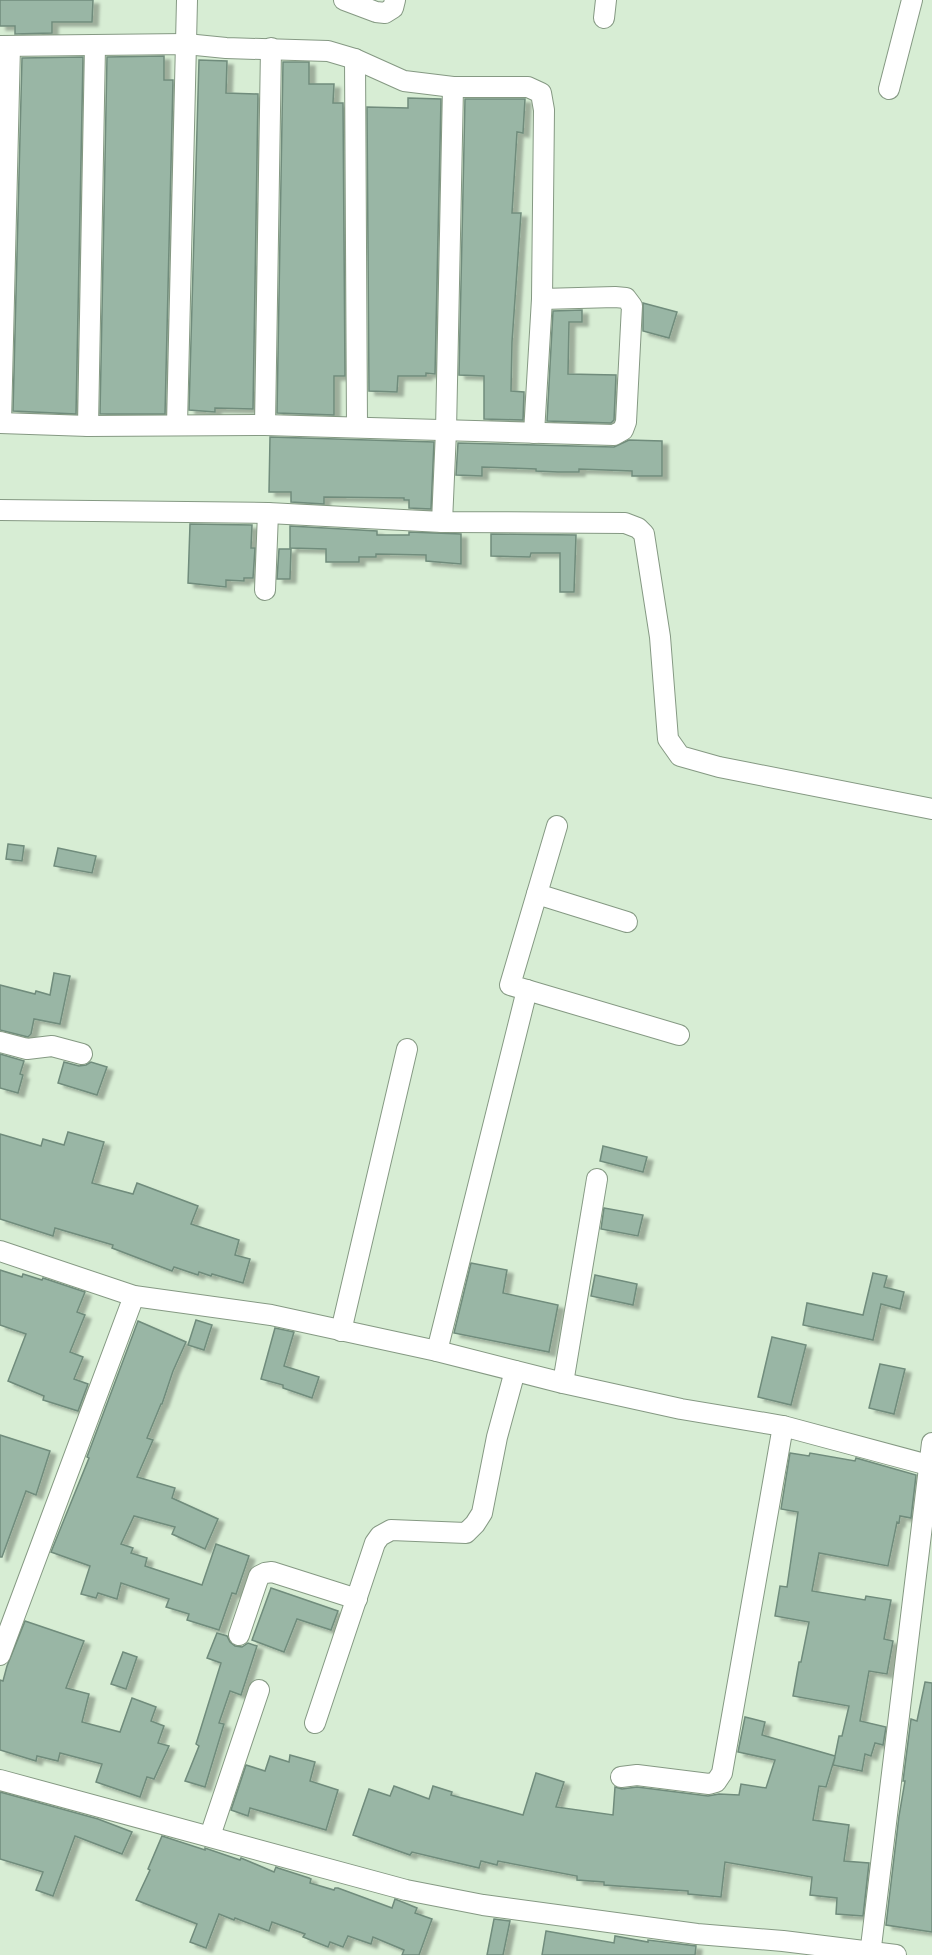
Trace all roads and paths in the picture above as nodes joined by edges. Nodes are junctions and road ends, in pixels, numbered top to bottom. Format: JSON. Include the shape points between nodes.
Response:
{"nodes":[{"id":1,"x":187,"y":0,"type":"edge"},
{"id":2,"x":344,"y":0,"type":"edge"},
{"id":3,"x":395,"y":0,"type":"edge"},
{"id":4,"x":912,"y":0,"type":"edge"},
{"id":5,"x":186,"y":44,"type":"junction"},
{"id":6,"x":5,"y":46,"type":"edge"},
{"id":7,"x":95,"y":46,"type":"junction"},
{"id":8,"x":272,"y":48,"type":"junction"},
{"id":9,"x":355,"y":59,"type":"junction"},
{"id":10,"x":453,"y":87,"type":"junction"},
{"id":11,"x":889,"y":89,"type":"dead end"},
{"id":12,"x":542,"y":299,"type":"junction"},
{"id":13,"x":0,"y":423,"type":"edge"},
{"id":14,"x":177,"y":425,"type":"junction"},
{"id":15,"x":265,"y":425,"type":"junction"},
{"id":16,"x":88,"y":426,"type":"junction"},
{"id":17,"x":357,"y":427,"type":"junction"},
{"id":18,"x":446,"y":431,"type":"junction"},
{"id":19,"x":534,"y":433,"type":"junction"},
{"id":20,"x":0,"y":510,"type":"edge"},
{"id":21,"x":267,"y":513,"type":"junction"},
{"id":22,"x":442,"y":522,"type":"junction"},
{"id":23,"x":265,"y":590,"type":"dead end"},
{"id":24,"x":932,"y":809,"type":"edge"},
{"id":25,"x":557,"y":826,"type":"dead end"},
{"id":26,"x":537,"y":894,"type":"junction"},
{"id":27,"x":627,"y":922,"type":"dead end"},
{"id":28,"x":527,"y":990,"type":"junction"},
{"id":29,"x":679,"y":1035,"type":"dead end"},
{"id":30,"x":0,"y":1042,"type":"edge"},
{"id":31,"x":407,"y":1049,"type":"dead end"},
{"id":32,"x":82,"y":1054,"type":"dead end"},
{"id":33,"x":597,"y":1179,"type":"dead end"},
{"id":34,"x":0,"y":1251,"type":"edge"},
{"id":35,"x":134,"y":1296,"type":"junction"},
{"id":36,"x":341,"y":1331,"type":"junction"},
{"id":37,"x":437,"y":1351,"type":"junction"},
{"id":38,"x":515,"y":1371,"type":"junction"},
{"id":39,"x":563,"y":1383,"type":"junction"},
{"id":40,"x":783,"y":1426,"type":"junction"},
{"id":41,"x":932,"y":1443,"type":"edge"},
{"id":42,"x":930,"y":1465,"type":"edge"},
{"id":43,"x":357,"y":1599,"type":"junction"},
{"id":44,"x":239,"y":1635,"type":"dead end"},
{"id":45,"x":0,"y":1654,"type":"edge"},
{"id":46,"x":259,"y":1690,"type":"dead end"},
{"id":47,"x":315,"y":1723,"type":"dead end"},
{"id":48,"x":621,"y":1777,"type":"dead end"},
{"id":49,"x":0,"y":1780,"type":"edge"},
{"id":50,"x":210,"y":1836,"type":"junction"},
{"id":51,"x":783,"y":1948,"type":"edge"},
{"id":52,"x":870,"y":1953,"type":"edge"},
{"id":53,"x":896,"y":1955,"type":"edge"}],
"edges":[{"from":1,"to":5,"type":"street"},
{"from":2,"to":3,"type":"street","via":[[385,13],[393,8]]},
{"from":4,"to":11,"type":"street"},
{"from":5,"to":7,"type":"street"},
{"from":5,"to":8,"type":"street"},
{"from":5,"to":14,"type":"street"},
{"from":6,"to":7,"type":"street"},
{"from":6,"to":13,"type":"street"},
{"from":7,"to":16,"type":"street"},
{"from":8,"to":9,"type":"street","via":[[328,51]]},
{"from":8,"to":15,"type":"street"},
{"from":9,"to":10,"type":"street","via":[[404,81]]},
{"from":9,"to":17,"type":"street"},
{"from":10,"to":12,"type":"street","via":[[528,87],[541,93]]},
{"from":10,"to":18,"type":"street"},
{"from":12,"to":19,"type":"street"},
{"from":12,"to":19,"type":"street","via":[[626,298],[632,306],[626,410],[623,430],[614,435]]},
{"from":13,"to":16,"type":"street"},
{"from":14,"to":15,"type":"street"},
{"from":14,"to":16,"type":"street"},
{"from":15,"to":17,"type":"street"},
{"from":17,"to":18,"type":"street"},
{"from":18,"to":19,"type":"street"},
{"from":18,"to":22,"type":"street"},
{"from":20,"to":21,"type":"street"},
{"from":21,"to":22,"type":"street"},
{"from":21,"to":23,"type":"street"},
{"from":22,"to":24,"type":"street","via":[[625,523],[638,528],[644,534],[660,637],[669,739],[680,756]]},
{"from":25,"to":26,"type":"street"},
{"from":26,"to":27,"type":"street"},
{"from":26,"to":28,"type":"street","via":[[510,985]]},
{"from":28,"to":29,"type":"street"},
{"from":28,"to":37,"type":"street"},
{"from":30,"to":32,"type":"street","via":[[27,1049],[52,1046]]},
{"from":31,"to":36,"type":"street"},
{"from":33,"to":39,"type":"street"},
{"from":34,"to":35,"type":"street"},
{"from":35,"to":36,"type":"street","via":[[272,1315]]},
{"from":35,"to":45,"type":"street"},
{"from":36,"to":37,"type":"street"},
{"from":37,"to":38,"type":"street"},
{"from":38,"to":39,"type":"street"},
{"from":38,"to":43,"type":"street","via":[[482,1513],[475,1524],[466,1533],[392,1530],[380,1536]]},
{"from":39,"to":40,"type":"street"},
{"from":40,"to":42,"type":"street"},
{"from":40,"to":48,"type":"street","via":[[722,1773],[710,1784],[637,1775]]},
{"from":41,"to":42,"type":"street"},
{"from":42,"to":52,"type":"street"},
{"from":43,"to":44,"type":"street","via":[[265,1573],[259,1576]]},
{"from":43,"to":47,"type":"street"},
{"from":46,"to":50,"type":"street"},
{"from":49,"to":50,"type":"street"},
{"from":50,"to":51,"type":"street","via":[[406,1890],[483,1905]]},
{"from":51,"to":52,"type":"street"},
{"from":52,"to":53,"type":"street"}]}
